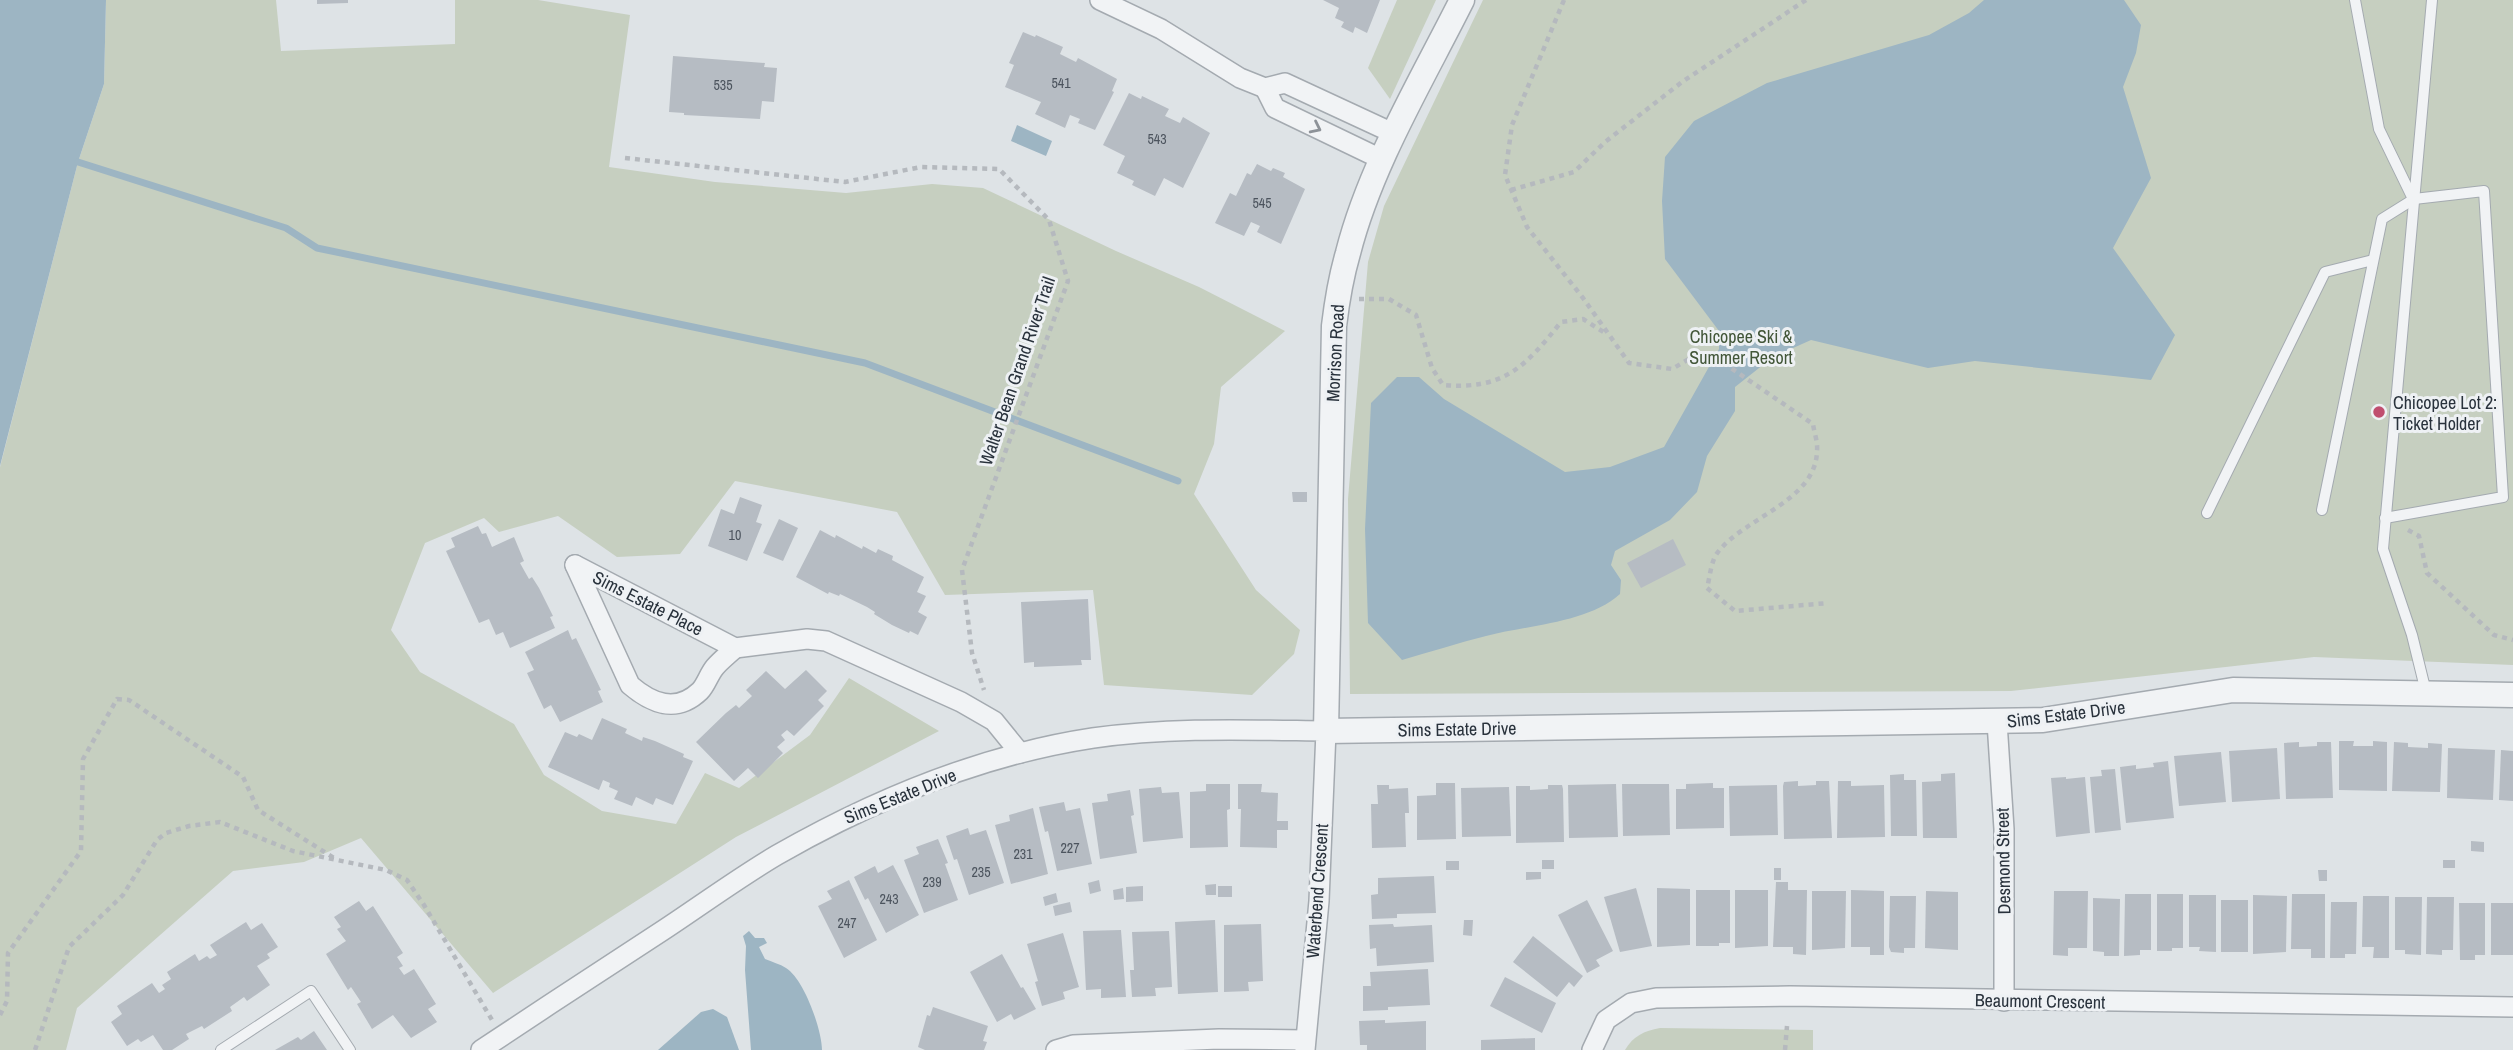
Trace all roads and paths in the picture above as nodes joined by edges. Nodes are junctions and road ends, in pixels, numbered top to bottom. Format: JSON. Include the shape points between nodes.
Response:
{"nodes":[{"id":1,"x":1100,"y":0,"type":"edge"},
{"id":2,"x":1462,"y":0,"type":"edge"},
{"id":3,"x":1564,"y":0,"type":"edge"},
{"id":4,"x":1806,"y":0,"type":"edge"},
{"id":5,"x":2355,"y":0,"type":"edge"},
{"id":6,"x":2431,"y":0,"type":"edge"},
{"id":7,"x":1265,"y":88,"type":"junction"},
{"id":8,"x":1395,"y":134,"type":"junction"},
{"id":9,"x":625,"y":158,"type":"dead end"},
{"id":10,"x":1383,"y":160,"type":"junction"},
{"id":11,"x":1511,"y":190,"type":"junction"},
{"id":12,"x":2414,"y":200,"type":"junction"},
{"id":13,"x":2373,"y":260,"type":"junction"},
{"id":14,"x":1356,"y":299,"type":"dead end"},
{"id":15,"x":1609,"y":335,"type":"junction"},
{"id":16,"x":2322,"y":510,"type":"dead end"},
{"id":17,"x":2207,"y":513,"type":"dead end"},
{"id":18,"x":2385,"y":518,"type":"junction"},
{"id":19,"x":1828,"y":603,"type":"dead end"},
{"id":20,"x":2513,"y":640,"type":"edge"},
{"id":21,"x":735,"y":648,"type":"junction"},
{"id":22,"x":2426,"y":692,"type":"junction"},
{"id":23,"x":2513,"y":695,"type":"edge"},
{"id":24,"x":994,"y":721,"type":"junction"},
{"id":25,"x":1997,"y":722,"type":"junction"},
{"id":26,"x":1326,"y":731,"type":"junction"},
{"id":27,"x":1020,"y":753,"type":"junction"},
{"id":28,"x":337,"y":860,"type":"junction"},
{"id":29,"x":2004,"y":1000,"type":"junction"},
{"id":30,"x":2513,"y":1007,"type":"edge"},
{"id":31,"x":0,"y":1015,"type":"edge"},
{"id":32,"x":1787,"y":1027,"type":"dead end"},
{"id":33,"x":502,"y":1036,"type":"junction"},
{"id":34,"x":1305,"y":1045,"type":"edge"},
{"id":35,"x":35,"y":1050,"type":"edge"},
{"id":36,"x":220,"y":1050,"type":"edge"},
{"id":37,"x":350,"y":1050,"type":"edge"},
{"id":38,"x":481,"y":1050,"type":"edge"},
{"id":39,"x":1056,"y":1050,"type":"edge"},
{"id":40,"x":1592,"y":1050,"type":"edge"},
{"id":41,"x":1784,"y":1050,"type":"edge"}],
"edges":[{"from":1,"to":7,"type":"street"},
{"from":2,"to":8,"type":"street","name":"Morrison Road"},
{"from":3,"to":11,"type":"path","via":[[1513,125],[1504,175]]},
{"from":4,"to":11,"type":"path","via":[[1682,82],[1574,172]]},
{"from":5,"to":12,"type":"lane","via":[[2379,129]]},
{"from":6,"to":12,"type":"lane"},
{"from":7,"to":8,"type":"street","via":[[1285,83]]},
{"from":7,"to":10,"type":"street","one_way":true,"via":[[1275,108]]},
{"from":8,"to":10,"type":"street","name":"Morrison Road"},
{"from":9,"to":24,"type":"path","name":"Walter Bean Grand River Trail","via":[[845,182],[921,167],[999,169],[1049,220],[1068,281],[962,570],[972,653]]},
{"from":10,"to":26,"type":"street","name":"Morrison Road","via":[[1348,251],[1334,326]]},
{"from":11,"to":15,"type":"path","via":[[1527,227]]},
{"from":12,"to":13,"type":"lane","via":[[2382,219]]},
{"from":12,"to":18,"type":"lane"},
{"from":12,"to":18,"type":"lane","via":[[2484,191],[2503,498]]},
{"from":13,"to":16,"type":"lane"},
{"from":13,"to":17,"type":"lane","via":[[2325,272]]},
{"from":14,"to":15,"type":"path","via":[[1389,299],[1416,315],[1432,368],[1443,384],[1485,385],[1512,374],[1561,323],[1583,319]]},
{"from":15,"to":19,"type":"path","via":[[1629,363],[1672,369],[1689,359],[1726,364],[1813,424],[1818,452],[1810,479],[1782,504],[1742,528],[1716,554],[1707,588],[1735,611]]},
{"from":18,"to":20,"type":"path","via":[[2419,536],[2427,573],[2494,635]]},
{"from":18,"to":22,"type":"lane","via":[[2383,550]]},
{"from":21,"to":21,"type":"street","name":"Sims Estate Place","via":[[713,668],[700,690],[684,700],[666,705],[646,699],[630,685],[575,565]]},
{"from":21,"to":24,"type":"street","via":[[826,641]]},
{"from":22,"to":23,"type":"street","name":"Sims Estate Drive"},
{"from":22,"to":25,"type":"street","name":"Sims Estate Drive","via":[[2232,690],[2043,720]]},
{"from":24,"to":27,"type":"street"},
{"from":25,"to":26,"type":"street","name":"Sims Estate Drive"},
{"from":25,"to":29,"type":"street","name":"Desmond Street","via":[[2004,829]]},
{"from":26,"to":27,"type":"street","name":"Sims Estate Drive","via":[[1191,729],[1091,739]]},
{"from":26,"to":34,"type":"street","name":"Waterbend Crescent","via":[[1319,901]]},
{"from":27,"to":33,"type":"street","name":"Sims Estate Drive","via":[[909,790],[836,823],[775,857]]},
{"from":28,"to":31,"type":"path","via":[[258,810],[243,777],[129,700],[117,699],[83,759],[81,851],[8,953],[7,1001]]},
{"from":28,"to":33,"type":"path","via":[[386,870],[407,880]]},
{"from":28,"to":35,"type":"path","via":[[293,851],[224,822],[166,833],[123,895],[65,953]]},
{"from":29,"to":30,"type":"street","name":"Beaumont Crescent"},
{"from":29,"to":40,"type":"street","name":"Beaumont Crescent","via":[[1656,998],[1631,1003],[1606,1020]]},
{"from":32,"to":41,"type":"path"},
{"from":33,"to":38,"type":"street","name":"Sims Estate Drive"},
{"from":34,"to":39,"type":"street","via":[[1219,1038],[1073,1045]]},
{"from":36,"to":37,"type":"lane","via":[[311,991]]}]}
